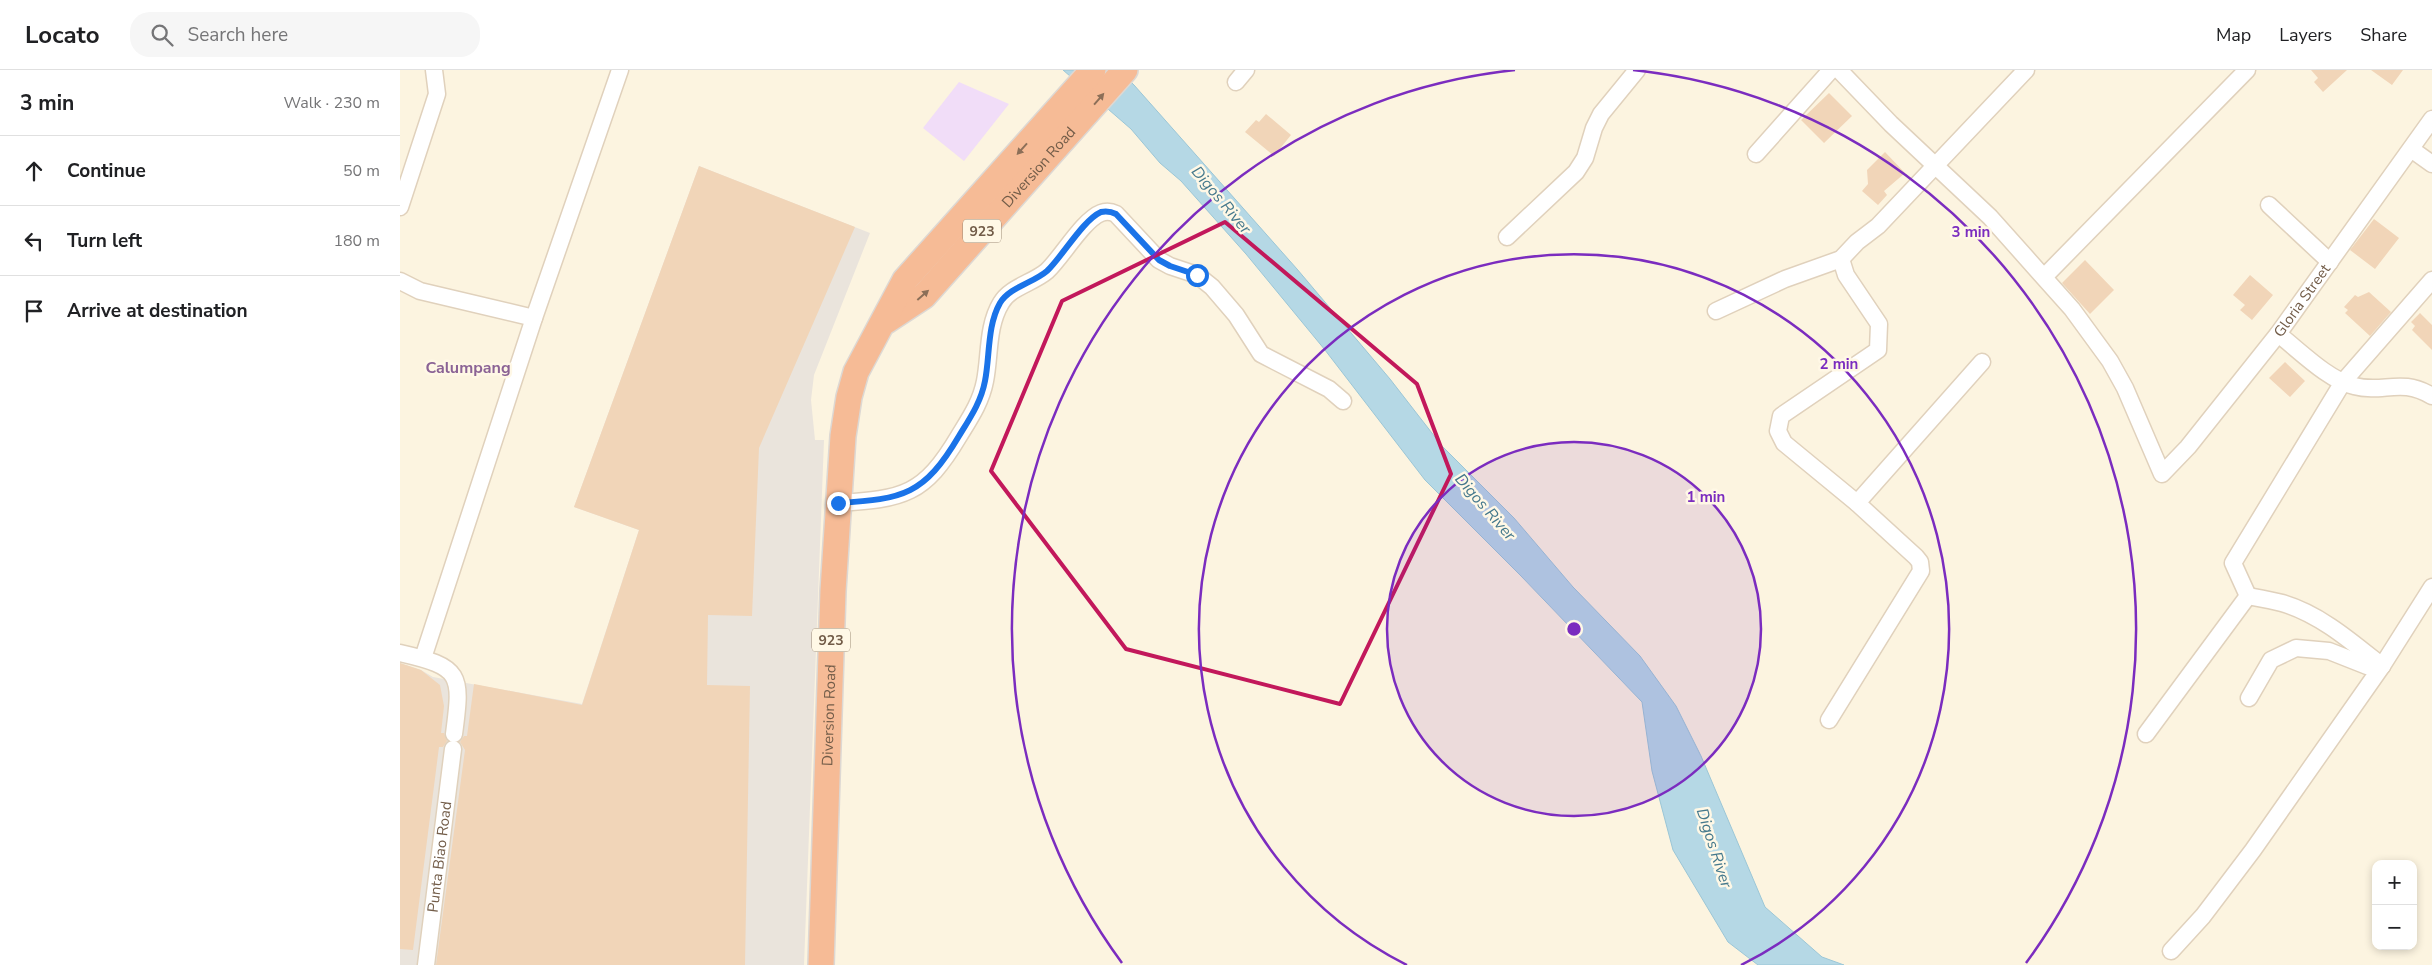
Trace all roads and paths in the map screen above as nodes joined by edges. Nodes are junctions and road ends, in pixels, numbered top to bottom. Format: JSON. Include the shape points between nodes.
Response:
{"nodes":[{"id":1,"x":434,"y":70,"type":"edge"},
{"id":2,"x":620,"y":70,"type":"edge"},
{"id":3,"x":1093,"y":70,"type":"edge"},
{"id":4,"x":1125,"y":70,"type":"edge"},
{"id":5,"x":1637,"y":70,"type":"edge"},
{"id":6,"x":1831,"y":70,"type":"edge"},
{"id":7,"x":1839,"y":70,"type":"edge"},
{"id":8,"x":2026,"y":70,"type":"edge"},
{"id":9,"x":2247,"y":70,"type":"edge"},
{"id":10,"x":2432,"y":120,"type":"edge"},
{"id":11,"x":1064,"y":121,"type":"junction"},
{"id":12,"x":2411,"y":148,"type":"junction"},
{"id":13,"x":1756,"y":154,"type":"dead end"},
{"id":14,"x":1935,"y":164,"type":"junction"},
{"id":15,"x":2432,"y":164,"type":"edge"},
{"id":16,"x":2269,"y":205,"type":"dead end"},
{"id":17,"x":400,"y":208,"type":"edge"},
{"id":18,"x":1507,"y":237,"type":"dead end"},
{"id":19,"x":1841,"y":259,"type":"junction"},
{"id":20,"x":2330,"y":262,"type":"junction"},
{"id":21,"x":2044,"y":277,"type":"junction"},
{"id":22,"x":2432,"y":280,"type":"edge"},
{"id":23,"x":400,"y":281,"type":"edge"},
{"id":24,"x":1716,"y":311,"type":"dead end"},
{"id":25,"x":534,"y":318,"type":"junction"},
{"id":26,"x":2278,"y":334,"type":"junction"},
{"id":27,"x":1982,"y":362,"type":"dead end"},
{"id":28,"x":2343,"y":382,"type":"junction"},
{"id":29,"x":2432,"y":396,"type":"edge"},
{"id":30,"x":1343,"y":401,"type":"dead end"},
{"id":31,"x":838,"y":503,"type":"junction"},
{"id":32,"x":1857,"y":503,"type":"junction"},
{"id":33,"x":2432,"y":587,"type":"edge"},
{"id":34,"x":2248,"y":596,"type":"junction"},
{"id":35,"x":400,"y":653,"type":"edge"},
{"id":36,"x":423,"y":658,"type":"junction"},
{"id":37,"x":2382,"y":666,"type":"junction"},
{"id":38,"x":2249,"y":698,"type":"dead end"},
{"id":39,"x":1829,"y":720,"type":"dead end"},
{"id":40,"x":2146,"y":734,"type":"dead end"},
{"id":41,"x":2171,"y":951,"type":"dead end"},
{"id":42,"x":426,"y":965,"type":"edge"},
{"id":43,"x":821,"y":965,"type":"edge"}],
"edges":[{"from":1,"to":17,"type":"street","via":[[437,94]]},
{"from":2,"to":25,"type":"street"},
{"from":3,"to":11,"type":"highway","name":"Diversion Road","number":"923"},
{"from":11,"to":4,"type":"highway","name":"Diversion Road","number":"923","one_way":true},
{"from":5,"to":18,"type":"street","via":[[1601,114],[1585,158],[1576,172]]},
{"from":6,"to":13,"type":"street"},
{"from":7,"to":14,"type":"street"},
{"from":8,"to":14,"type":"street"},
{"from":9,"to":21,"type":"street"},
{"from":10,"to":12,"type":"street","name":"Gloria Street"},
{"from":11,"to":31,"type":"highway","name":"Diversion Road","number":"923","via":[[924,296],[883,323],[866,352],[849,396]]},
{"from":12,"to":15,"type":"street"},
{"from":12,"to":20,"type":"street","name":"Gloria Street"},
{"from":14,"to":19,"type":"street","via":[[1878,226]]},
{"from":14,"to":21,"type":"street","via":[[1990,217]]},
{"from":16,"to":20,"type":"street"},
{"from":19,"to":24,"type":"street","via":[[1785,279]]},
{"from":19,"to":32,"type":"street","via":[[1846,275],[1879,324],[1878,350],[1781,416],[1778,431],[1784,443]]},
{"from":20,"to":26,"type":"street","name":"Gloria Street"},
{"from":21,"to":26,"type":"street","name":"Gloria Street","via":[[2110,361],[2162,474],[2188,447]]},
{"from":22,"to":28,"type":"street"},
{"from":23,"to":25,"type":"street","via":[[420,291]]},
{"from":25,"to":36,"type":"street"},
{"from":26,"to":28,"type":"street"},
{"from":27,"to":32,"type":"street"},
{"from":28,"to":29,"type":"street","via":[[2363,388],[2411,386]]},
{"from":28,"to":34,"type":"street","via":[[2233,563]]},
{"from":30,"to":31,"type":"street","via":[[1329,390],[1261,354],[1236,315],[1212,287],[1197,275],[1159,260],[1116,214],[1101,212],[1048,270],[1015,290],[1001,303],[991,334],[979,402],[938,469],[922,485],[900,496]]},
{"from":31,"to":43,"type":"highway","name":"Diversion Road","number":"923"},
{"from":32,"to":39,"type":"street","via":[[1916,557],[1921,571]]},
{"from":33,"to":37,"type":"street"},
{"from":34,"to":37,"type":"street","via":[[2303,611],[2334,629]]},
{"from":34,"to":40,"type":"street"},
{"from":35,"to":36,"type":"street","name":"Punta Biao Road"},
{"from":36,"to":42,"type":"street","name":"Punta Biao Road","via":[[442,665],[455,675],[459,701]]},
{"from":37,"to":38,"type":"street","via":[[2367,666],[2329,651],[2296,648],[2271,660]]},
{"from":37,"to":41,"type":"street","via":[[2253,850],[2203,916]]}]}
